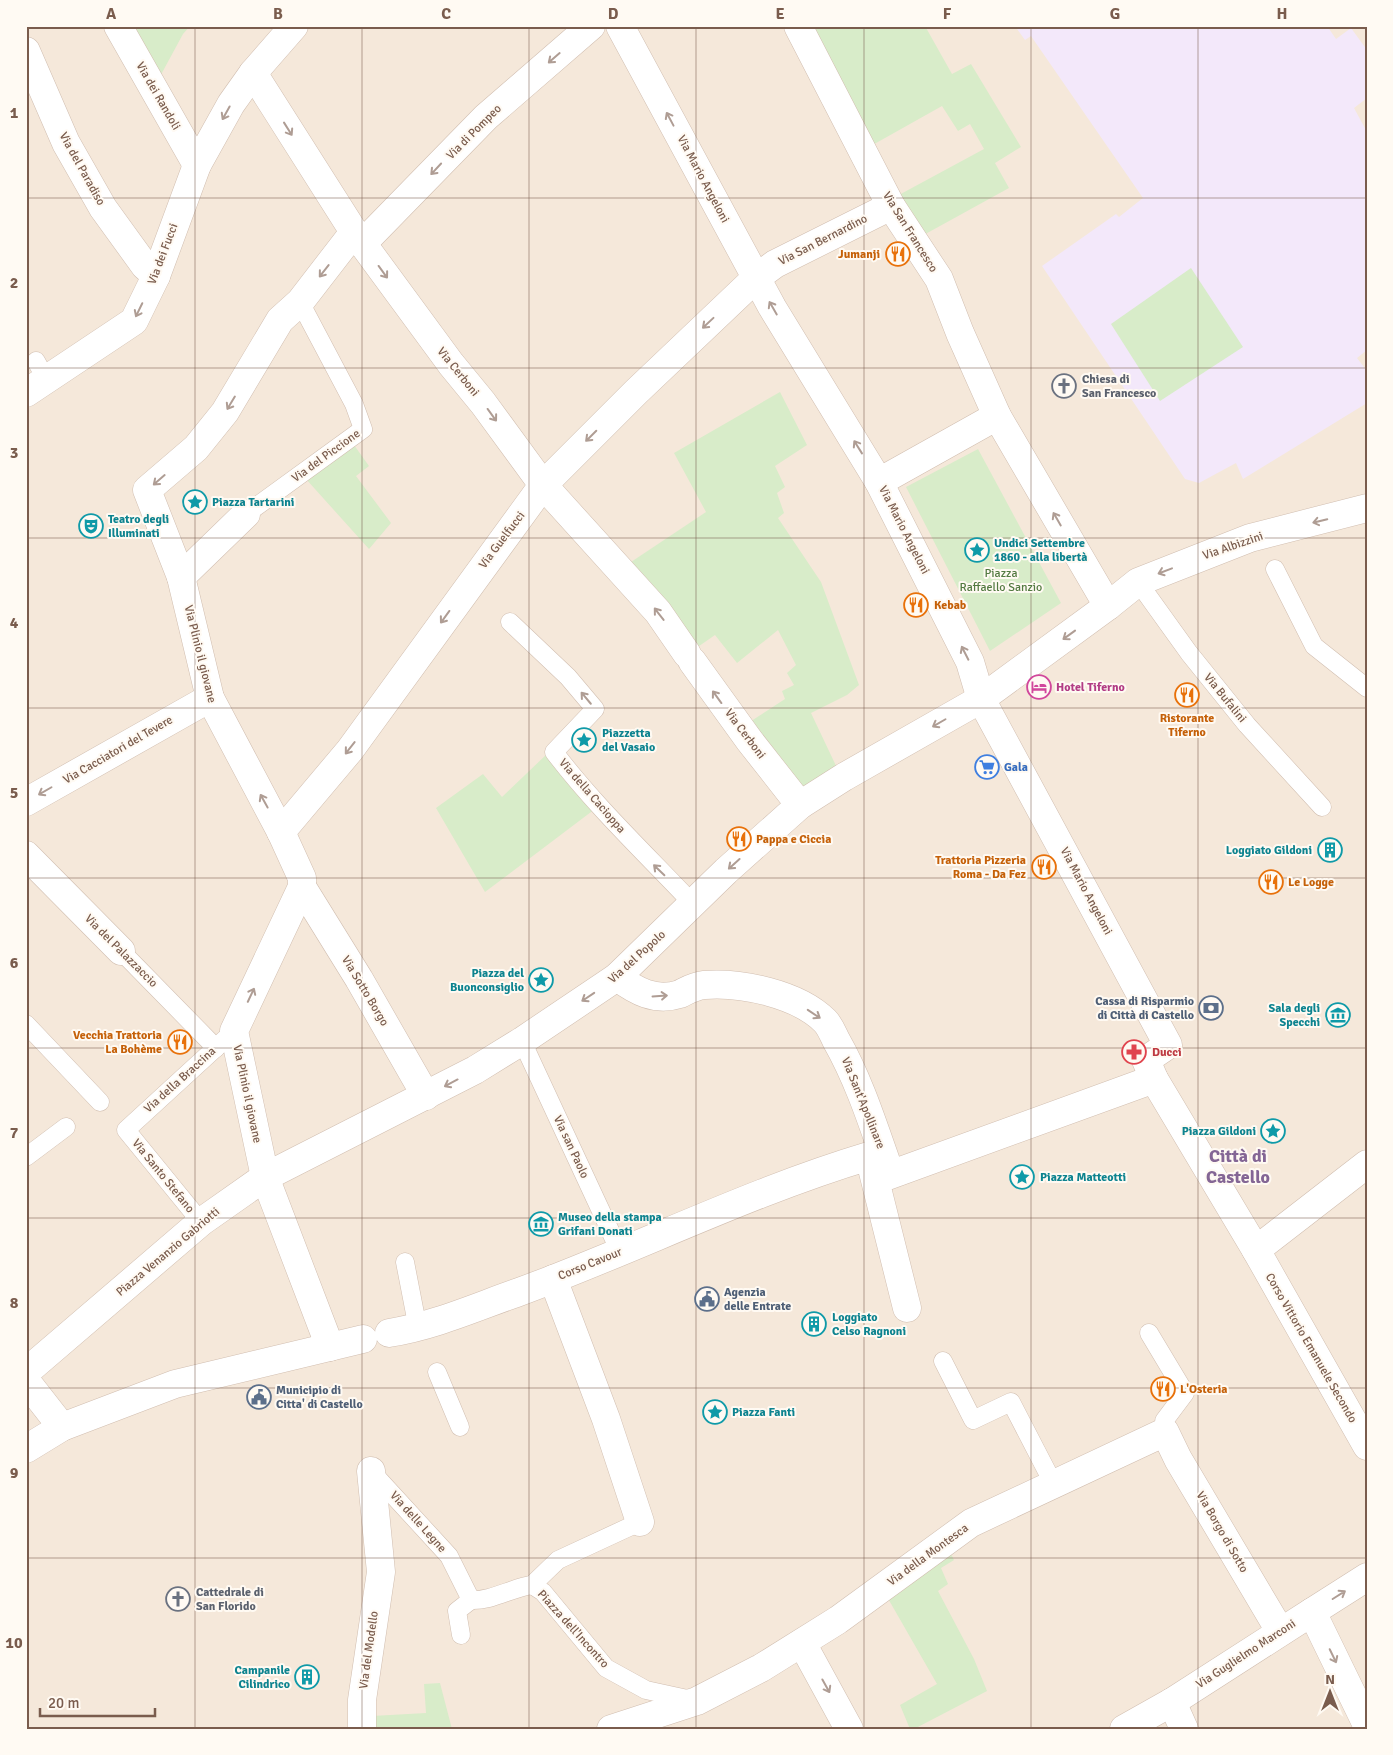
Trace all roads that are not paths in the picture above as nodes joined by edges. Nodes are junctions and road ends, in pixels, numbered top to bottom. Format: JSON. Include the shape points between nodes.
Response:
{"nodes":[{"id":1,"x":118,"y":26,"type":"edge"},
{"id":2,"x":592,"y":26,"type":"edge"},
{"id":3,"x":620,"y":26,"type":"edge"},
{"id":4,"x":798,"y":26,"type":"edge"},
{"id":5,"x":283,"y":30,"type":"edge"},
{"id":6,"x":26,"y":51,"type":"edge"},
{"id":7,"x":253,"y":73,"type":"junction"},
{"id":8,"x":197,"y":165,"type":"junction"},
{"id":9,"x":891,"y":206,"type":"junction"},
{"id":10,"x":358,"y":238,"type":"junction"},
{"id":11,"x":156,"y":276,"type":"junction"},
{"id":12,"x":756,"y":278,"type":"junction"},
{"id":13,"x":300,"y":302,"type":"junction"},
{"id":14,"x":36,"y":378,"type":"edge"},
{"id":15,"x":997,"y":416,"type":"junction"},
{"id":16,"x":879,"y":482,"type":"junction"},
{"id":17,"x":543,"y":485,"type":"junction"},
{"id":18,"x":1367,"y":508,"type":"edge"},
{"id":19,"x":246,"y":514,"type":"joint"},
{"id":20,"x":1275,"y":569,"type":"dead end"},
{"id":21,"x":181,"y":577,"type":"junction"},
{"id":22,"x":1138,"y":582,"type":"junction"},
{"id":23,"x":1108,"y":606,"type":"junction"},
{"id":24,"x":510,"y":622,"type":"dead end"},
{"id":25,"x":1367,"y":688,"type":"edge"},
{"id":26,"x":210,"y":698,"type":"junction"},
{"id":27,"x":981,"y":699,"type":"junction"},
{"id":28,"x":26,"y":802,"type":"edge"},
{"id":29,"x":800,"y":805,"type":"junction"},
{"id":30,"x":1322,"y":807,"type":"dead end"},
{"id":31,"x":281,"y":832,"type":"junction"},
{"id":32,"x":26,"y":855,"type":"edge"},
{"id":33,"x":302,"y":887,"type":"junction"},
{"id":34,"x":694,"y":905,"type":"junction"},
{"id":35,"x":121,"y":951,"type":"joint"},
{"id":36,"x":617,"y":978,"type":"junction"},
{"id":37,"x":26,"y":1024,"type":"edge"},
{"id":38,"x":225,"y":1040,"type":"junction"},
{"id":39,"x":522,"y":1042,"type":"junction"},
{"id":40,"x":1168,"y":1045,"type":"joint"},
{"id":41,"x":1154,"y":1079,"type":"junction"},
{"id":42,"x":426,"y":1096,"type":"junction"},
{"id":43,"x":100,"y":1102,"type":"dead end"},
{"id":44,"x":66,"y":1127,"type":"dead end"},
{"id":45,"x":126,"y":1130,"type":"joint"},
{"id":46,"x":26,"y":1157,"type":"edge"},
{"id":47,"x":1367,"y":1164,"type":"edge"},
{"id":48,"x":883,"y":1176,"type":"junction"},
{"id":49,"x":265,"y":1177,"type":"junction"},
{"id":50,"x":201,"y":1222,"type":"junction"},
{"id":51,"x":1256,"y":1250,"type":"junction"},
{"id":52,"x":620,"y":1252,"type":"junction"},
{"id":53,"x":405,"y":1262,"type":"dead end"},
{"id":54,"x":553,"y":1279,"type":"junction"},
{"id":55,"x":907,"y":1308,"type":"dead end"},
{"id":56,"x":421,"y":1331,"type":"junction"},
{"id":57,"x":1149,"y":1332,"type":"dead end"},
{"id":58,"x":390,"y":1333,"type":"dead end"},
{"id":59,"x":363,"y":1339,"type":"dead end"},
{"id":60,"x":327,"y":1353,"type":"junction"},
{"id":61,"x":943,"y":1361,"type":"dead end"},
{"id":62,"x":26,"y":1372,"type":"edge"},
{"id":63,"x":438,"y":1372,"type":"dead end"},
{"id":64,"x":26,"y":1381,"type":"edge"},
{"id":65,"x":62,"y":1426,"type":"junction"},
{"id":66,"x":460,"y":1426,"type":"dead end"},
{"id":67,"x":1165,"y":1432,"type":"junction"},
{"id":68,"x":1367,"y":1446,"type":"edge"},
{"id":69,"x":26,"y":1449,"type":"edge"},
{"id":70,"x":371,"y":1471,"type":"joint"},
{"id":71,"x":1054,"y":1485,"type":"junction"},
{"id":72,"x":640,"y":1522,"type":"joint"},
{"id":73,"x":1367,"y":1578,"type":"edge"},
{"id":74,"x":532,"y":1585,"type":"junction"},
{"id":75,"x":471,"y":1600,"type":"junction"},
{"id":76,"x":1312,"y":1612,"type":"junction"},
{"id":77,"x":1280,"y":1631,"type":"junction"},
{"id":78,"x":461,"y":1635,"type":"dead end"},
{"id":79,"x":802,"y":1643,"type":"junction"},
{"id":80,"x":700,"y":1700,"type":"junction"},
{"id":81,"x":1172,"y":1702,"type":"junction"},
{"id":82,"x":1367,"y":1725,"type":"edge"},
{"id":83,"x":362,"y":1729,"type":"edge"},
{"id":84,"x":611,"y":1729,"type":"edge"},
{"id":85,"x":849,"y":1729,"type":"edge"},
{"id":86,"x":1124,"y":1729,"type":"edge"},
{"id":87,"x":1184,"y":1729,"type":"edge"}],
"edges":[{"from":1,"to":8,"type":"street","name":"Via dei Randoli"},
{"from":2,"to":10,"type":"street","name":"Via di Pompeo","one_way":true,"via":[[486,117]]},
{"from":12,"to":3,"type":"street","name":"Via Mario Angeloni","one_way":true},
{"from":4,"to":9,"type":"street","name":"Via San Francesco"},
{"from":5,"to":7,"type":"street","name":"Via dei Fucci"},
{"from":6,"to":11,"type":"street","name":"Via del Paradiso","via":[[66,143],[103,208],[145,266]]},
{"from":7,"to":8,"type":"street","name":"Via dei Fucci","one_way":true,"via":[[231,104]]},
{"from":7,"to":10,"type":"street","name":"Via Cerboni","one_way":true},
{"from":8,"to":11,"type":"street","name":"Via dei Fucci"},
{"from":9,"to":12,"type":"street","name":"Via San Bernardino","via":[[775,264]]},
{"from":9,"to":15,"type":"street","name":"Via San Francesco","via":[[939,279]]},
{"from":10,"to":13,"type":"street","name":"Via Plinio il giovane","one_way":true},
{"from":10,"to":17,"type":"street","name":"Via Cerboni","one_way":true},
{"from":11,"to":14,"type":"street","name":"Via dei Fucci","one_way":true,"via":[[134,320]]},
{"from":16,"to":12,"type":"street","name":"Via Mario Angeloni","one_way":true},
{"from":12,"to":17,"type":"street","name":"Via Guelfucci","one_way":true},
{"from":13,"to":19,"type":"lane","name":"Via del Piccione","via":[[354,404],[363,429]]},
{"from":13,"to":21,"type":"street","name":"Via Plinio il giovane","one_way":true,"via":[[280,320],[225,412],[196,448],[147,490]]},
{"from":15,"to":16,"type":"street"},
{"from":23,"to":15,"type":"street","one_way":true},
{"from":27,"to":16,"type":"street","name":"Via Mario Angeloni","one_way":true,"via":[[970,662]]},
{"from":29,"to":17,"type":"street","name":"Via Cerboni","one_way":true,"via":[[749,740],[658,612]]},
{"from":17,"to":31,"type":"street","name":"Via Guelfucci","one_way":true,"via":[[350,750]]},
{"from":18,"to":22,"type":"street","name":"Via Albizzini","one_way":true,"via":[[1250,538]]},
{"from":19,"to":21,"type":"street"},
{"from":20,"to":25,"type":"lane","via":[[1314,646]]},
{"from":21,"to":26,"type":"street","name":"Via Plinio il giovane"},
{"from":22,"to":23,"type":"street","name":"Via Albizzini"},
{"from":22,"to":30,"type":"lane","name":"Via Bufalini","via":[[1247,725]]},
{"from":23,"to":27,"type":"street","one_way":true},
{"from":34,"to":24,"type":"lane","name":"Via della Cacioppa","one_way":true,"via":[[642,853],[554,752],[595,709],[568,677]]},
{"from":26,"to":28,"type":"street","name":"Via Cacciatori del Tevere","one_way":true},
{"from":31,"to":26,"type":"street","name":"Via Plinio il giovane","one_way":true},
{"from":27,"to":29,"type":"street","name":"Via del Popolo","one_way":true},
{"from":27,"to":40,"type":"street","name":"Via Mario Angeloni"},
{"from":29,"to":34,"type":"street","name":"Via del Popolo","one_way":true,"via":[[726,871]]},
{"from":31,"to":33,"type":"street","name":"Via Plinio il giovane","via":[[302,878]]},
{"from":32,"to":35,"type":"street","name":"Via del Palazzaccio"},
{"from":38,"to":33,"type":"street","name":"Via Plinio il giovane","one_way":true},
{"from":33,"to":42,"type":"street","name":"Via Sotto Borgo"},
{"from":34,"to":36,"type":"street","name":"Via del Popolo"},
{"from":35,"to":38,"type":"lane","name":"Via del Palazzaccio"},
{"from":36,"to":39,"type":"street","name":"Via del Popolo","one_way":true},
{"from":36,"to":48,"type":"street","name":"Via Sant'Apollinare","one_way":true,"via":[[654,997],[678,994],[695,986],[752,987],[797,1002],[825,1021],[852,1067]]},
{"from":37,"to":43,"type":"lane"},
{"from":38,"to":45,"type":"lane","name":"Via della Braccina"},
{"from":38,"to":49,"type":"street","name":"Via Plinio il giovane"},
{"from":39,"to":42,"type":"street","name":"Via del Popolo","one_way":true},
{"from":39,"to":52,"type":"lane","name":"Via san Paolo"},
{"from":40,"to":41,"type":"street","name":"Corso Vittorio Emanuele Secondo","via":[[1146,1060]]},
{"from":41,"to":48,"type":"street"},
{"from":41,"to":51,"type":"street","name":"Corso Vittorio Emanuele Secondo"},
{"from":42,"to":49,"type":"street","name":"Via del Popolo"},
{"from":44,"to":46,"type":"lane"},
{"from":45,"to":50,"type":"lane","name":"Via Santo Stefano"},
{"from":47,"to":51,"type":"street"},
{"from":48,"to":52,"type":"street","name":"Corso Cavour","via":[[869,1156]]},
{"from":48,"to":55,"type":"street"},
{"from":49,"to":50,"type":"street","name":"Piazza Venanzio Gabriotti"},
{"from":49,"to":60,"type":"street"},
{"from":50,"to":62,"type":"street","name":"Piazza Venanzio Gabriotti"},
{"from":51,"to":68,"type":"street","name":"Corso Vittorio Emanuele Secondo"},
{"from":52,"to":54,"type":"street","name":"Corso Cavour"},
{"from":53,"to":56,"type":"lane"},
{"from":54,"to":56,"type":"street","name":"Corso Cavour"},
{"from":54,"to":72,"type":"street","via":[[606,1419]]},
{"from":56,"to":58,"type":"street","name":"Corso Cavour"},
{"from":57,"to":67,"type":"lane","via":[[1185,1393],[1164,1422]]},
{"from":59,"to":60,"type":"street"},
{"from":60,"to":65,"type":"street","via":[[175,1384]]},
{"from":61,"to":71,"type":"lane","via":[[973,1420],[1011,1402]]},
{"from":63,"to":66,"type":"lane"},
{"from":64,"to":65,"type":"street"},
{"from":65,"to":69,"type":"street"},
{"from":67,"to":71,"type":"street","name":"Via della Montesca"},
{"from":67,"to":77,"type":"street","name":"Via Borgo di Sotto"},
{"from":70,"to":75,"type":"lane","name":"Via delle Legne","via":[[449,1556]]},
{"from":70,"to":83,"type":"street","name":"Via del Modello","via":[[381,1572],[362,1700]]},
{"from":71,"to":79,"type":"street","name":"Via della Montesca","via":[[971,1523]]},
{"from":72,"to":74,"type":"lane","via":[[558,1560]]},
{"from":76,"to":73,"type":"street","name":"Via Guglielmo Marconi","one_way":true},
{"from":74,"to":75,"type":"lane","via":[[515,1587],[484,1600]]},
{"from":74,"to":80,"type":"lane","name":"Piazza dell'Incontro","via":[[543,1592],[606,1668],[646,1690]]},
{"from":75,"to":78,"type":"lane","via":[[457,1611]]},
{"from":76,"to":77,"type":"street","name":"Via Guglielmo Marconi"},
{"from":76,"to":82,"type":"street","one_way":true},
{"from":77,"to":81,"type":"street","name":"Via Guglielmo Marconi"},
{"from":79,"to":80,"type":"street","name":"Via della Montesca"},
{"from":79,"to":85,"type":"street","one_way":true},
{"from":80,"to":84,"type":"street","name":"Via della Montesca"},
{"from":81,"to":86,"type":"street","name":"Via Guglielmo Marconi"},
{"from":81,"to":87,"type":"street"}]}
